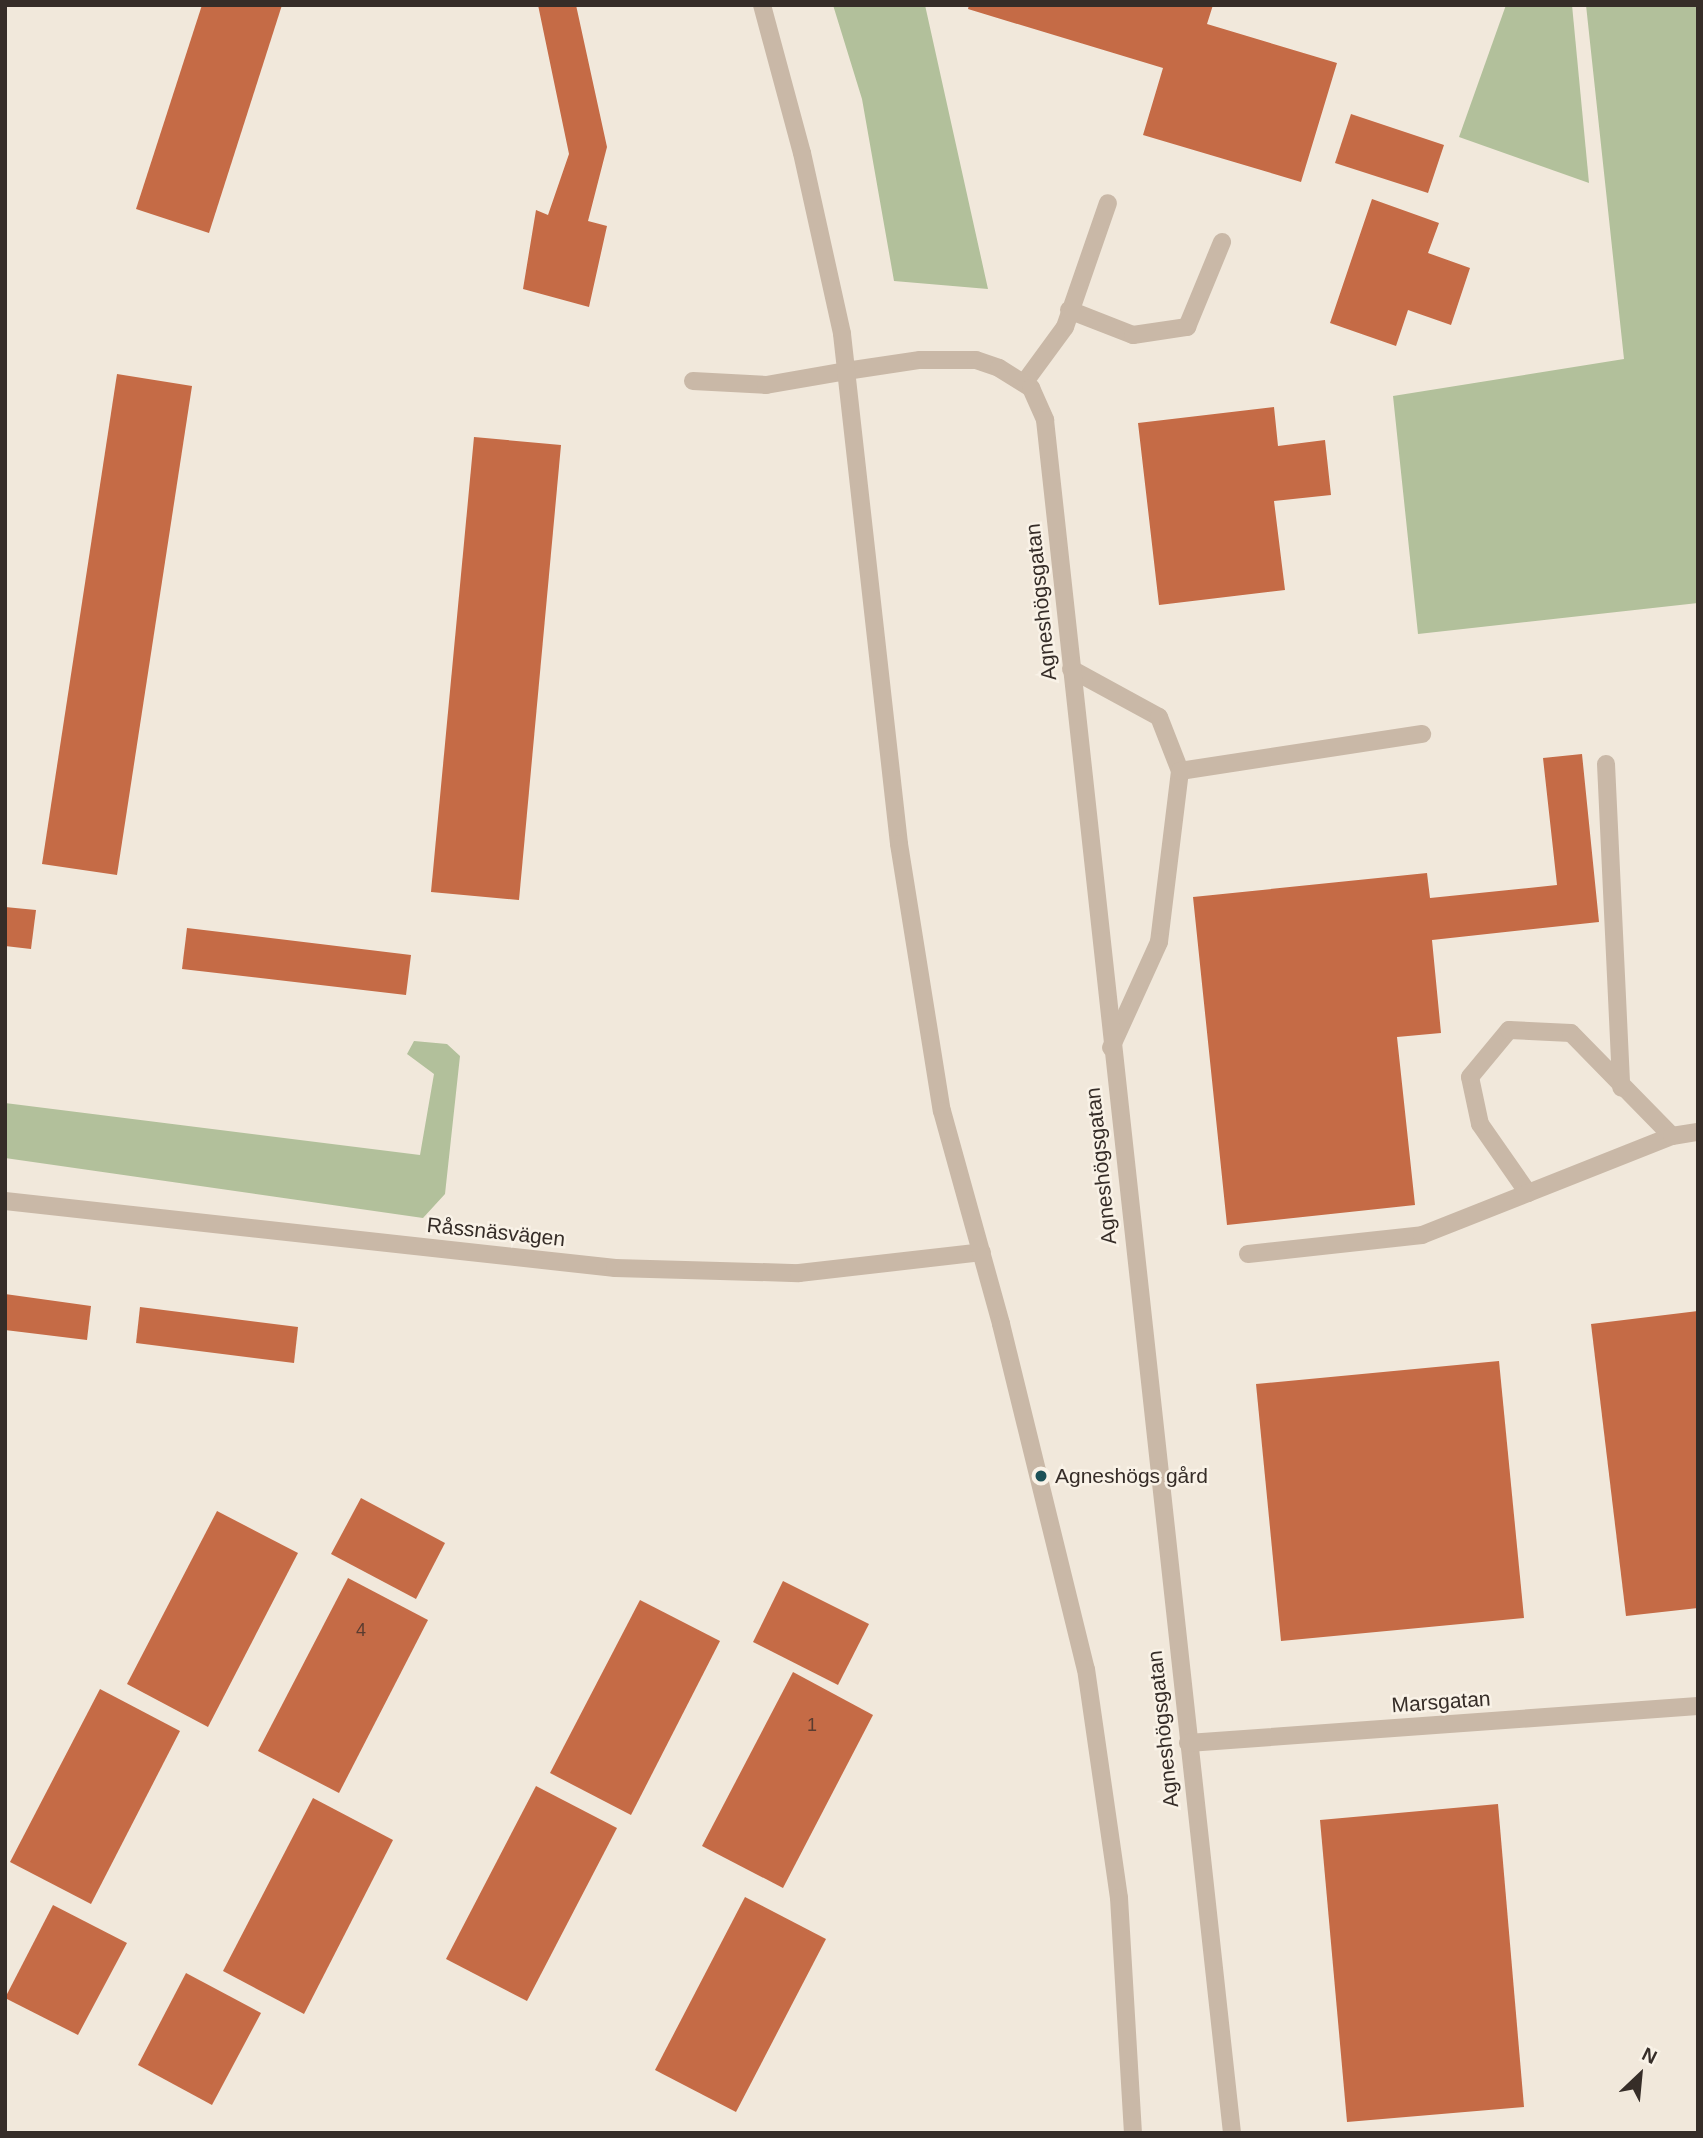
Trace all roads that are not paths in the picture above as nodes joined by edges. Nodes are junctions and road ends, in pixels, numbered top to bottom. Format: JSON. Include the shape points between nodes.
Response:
{"nodes":[{"id":1,"x":762,"y":5,"type":"edge"},
{"id":2,"x":1108,"y":203,"type":"dead end"},
{"id":3,"x":1222,"y":242,"type":"dead end"},
{"id":4,"x":1069,"y":310,"type":"junction"},
{"id":5,"x":846,"y":371,"type":"junction"},
{"id":6,"x":693,"y":381,"type":"dead end"},
{"id":7,"x":1024,"y":383,"type":"junction"},
{"id":8,"x":1071,"y":669,"type":"junction"},
{"id":9,"x":1422,"y":734,"type":"dead end"},
{"id":10,"x":1606,"y":764,"type":"dead end"},
{"id":11,"x":1180,"y":771,"type":"junction"},
{"id":12,"x":1111,"y":1048,"type":"junction"},
{"id":13,"x":1620,"y":1088,"type":"junction"},
{"id":14,"x":1698,"y":1132,"type":"edge"},
{"id":15,"x":1672,"y":1136,"type":"junction"},
{"id":16,"x":1528,"y":1193,"type":"junction"},
{"id":17,"x":5,"y":1201,"type":"edge"},
{"id":18,"x":982,"y":1252,"type":"junction"},
{"id":19,"x":1248,"y":1254,"type":"dead end"},
{"id":20,"x":1698,"y":1706,"type":"edge"},
{"id":21,"x":1188,"y":1743,"type":"junction"},
{"id":22,"x":1133,"y":2133,"type":"edge"},
{"id":23,"x":1231,"y":2133,"type":"edge"}],
"edges":[{"from":1,"to":5,"type":"street","via":[[834,291]]},
{"from":2,"to":4,"type":"street"},
{"from":3,"to":4,"type":"street","via":[[1187,327],[1133,335]]},
{"from":4,"to":7,"type":"street","via":[[1052,348]]},
{"from":5,"to":6,"type":"street","name":"Agneshögsgatan","via":[[766,385]]},
{"from":5,"to":7,"type":"street","name":"Agneshögsgatan","via":[[954,358],[999,368]]},
{"from":5,"to":18,"type":"street","via":[[920,990],[942,1111]]},
{"from":7,"to":8,"type":"street","name":"Agneshögsgatan","via":[[1041,405],[1045,421]]},
{"from":8,"to":11,"type":"street","via":[[1160,717]]},
{"from":8,"to":12,"type":"street","name":"Agneshögsgatan"},
{"from":9,"to":11,"type":"street"},
{"from":10,"to":13,"type":"street"},
{"from":11,"to":12,"type":"street","via":[[1159,942]]},
{"from":12,"to":21,"type":"street","name":"Agneshögsgatan"},
{"from":13,"to":15,"type":"street"},
{"from":13,"to":16,"type":"street","via":[[1571,1033],[1509,1030],[1470,1077],[1480,1124]]},
{"from":14,"to":15,"type":"street"},
{"from":15,"to":16,"type":"street"},
{"from":16,"to":19,"type":"street","via":[[1422,1234]]},
{"from":17,"to":18,"type":"street","name":"Råssnäsvägen","via":[[615,1268],[799,1273]]},
{"from":18,"to":22,"type":"street","via":[[1086,1669],[1119,1898]]},
{"from":20,"to":21,"type":"street","name":"Marsgatan"},
{"from":21,"to":23,"type":"street","name":"Agneshögsgatan"}]}
